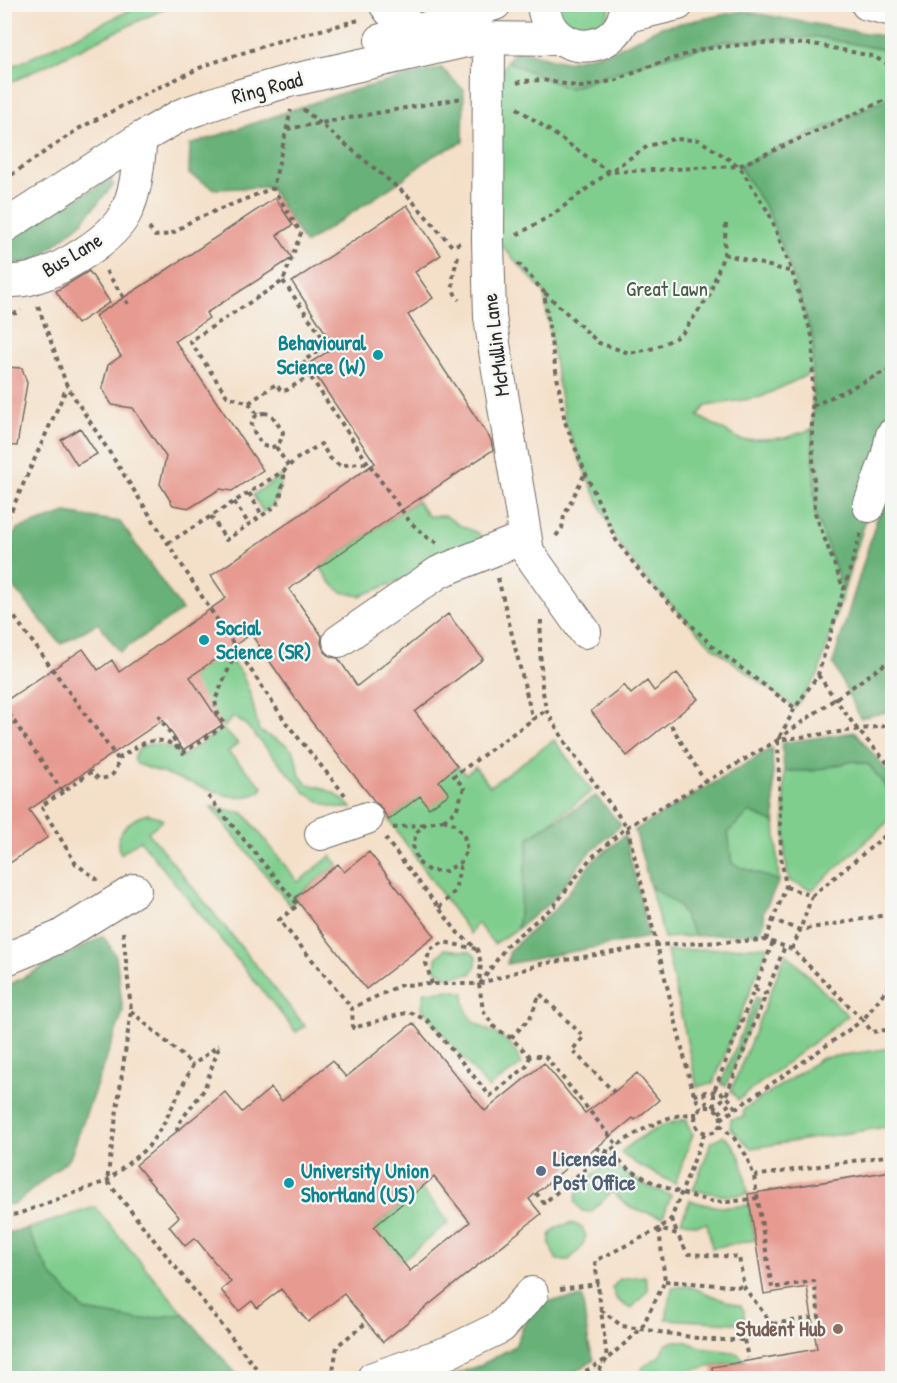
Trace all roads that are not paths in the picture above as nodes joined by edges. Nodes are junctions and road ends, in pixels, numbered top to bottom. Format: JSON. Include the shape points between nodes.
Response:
{"nodes":[{"id":1,"x":386,"y":4,"type":"edge"},
{"id":2,"x":495,"y":4,"type":"edge"},
{"id":3,"x":543,"y":4,"type":"edge"},
{"id":4,"x":678,"y":4,"type":"edge"},
{"id":5,"x":867,"y":4,"type":"edge"},
{"id":6,"x":892,"y":10,"type":"edge"},
{"id":7,"x":625,"y":11,"type":"edge"},
{"id":8,"x":417,"y":31,"type":"junction"},
{"id":9,"x":489,"y":38,"type":"junction"},
{"id":10,"x":560,"y":39,"type":"junction"},
{"id":11,"x":141,"y":138,"type":"junction"},
{"id":12,"x":4,"y":209,"type":"edge"},
{"id":13,"x":4,"y":227,"type":"edge"},
{"id":14,"x":4,"y":281,"type":"edge"},
{"id":15,"x":892,"y":435,"type":"edge"},
{"id":16,"x":869,"y":506,"type":"road end"},
{"id":17,"x":526,"y":540,"type":"junction"},
{"id":18,"x":585,"y":632,"type":"dead end"},
{"id":19,"x":339,"y":641,"type":"dead end"},
{"id":20,"x":379,"y":823,"type":"road end"},
{"id":21,"x":321,"y":834,"type":"dead end"},
{"id":22,"x":135,"y":890,"type":"dead end"},
{"id":23,"x":4,"y":960,"type":"edge"},
{"id":24,"x":532,"y":1293,"type":"road end"},
{"id":25,"x":373,"y":1378,"type":"edge"}],
"edges":[{"from":1,"to":8,"type":"street"},
{"from":2,"to":8,"type":"street","name":"Ring Road"},
{"from":3,"to":10,"type":"street","via":[[548,24]]},
{"from":4,"to":7,"type":"street"},
{"from":5,"to":6,"type":"street"},
{"from":7,"to":10,"type":"street","name":"Ring Road","via":[[622,24],[598,44],[582,46]]},
{"from":8,"to":12,"type":"street","name":"Ring Road","via":[[196,90],[142,117]]},
{"from":9,"to":10,"type":"street","name":"Ring Road"},
{"from":9,"to":11,"type":"street","name":"Ring Road","via":[[257,90],[181,115]]},
{"from":9,"to":17,"type":"street","name":"McMullin Lane","via":[[482,242],[490,317]]},
{"from":11,"to":13,"type":"street","name":"Ring Road"},
{"from":11,"to":14,"type":"street","name":"Bus Lane","via":[[135,187],[117,225],[100,242],[54,270],[22,281]]},
{"from":15,"to":16,"type":"street"},
{"from":17,"to":18,"type":"street","name":"McMullin Lane","via":[[528,552]]},
{"from":17,"to":19,"type":"street","via":[[439,572]]},
{"from":20,"to":21,"type":"street"},
{"from":22,"to":23,"type":"street","via":[[58,937]]},
{"from":24,"to":25,"type":"street","via":[[501,1328],[449,1352]]}]}
